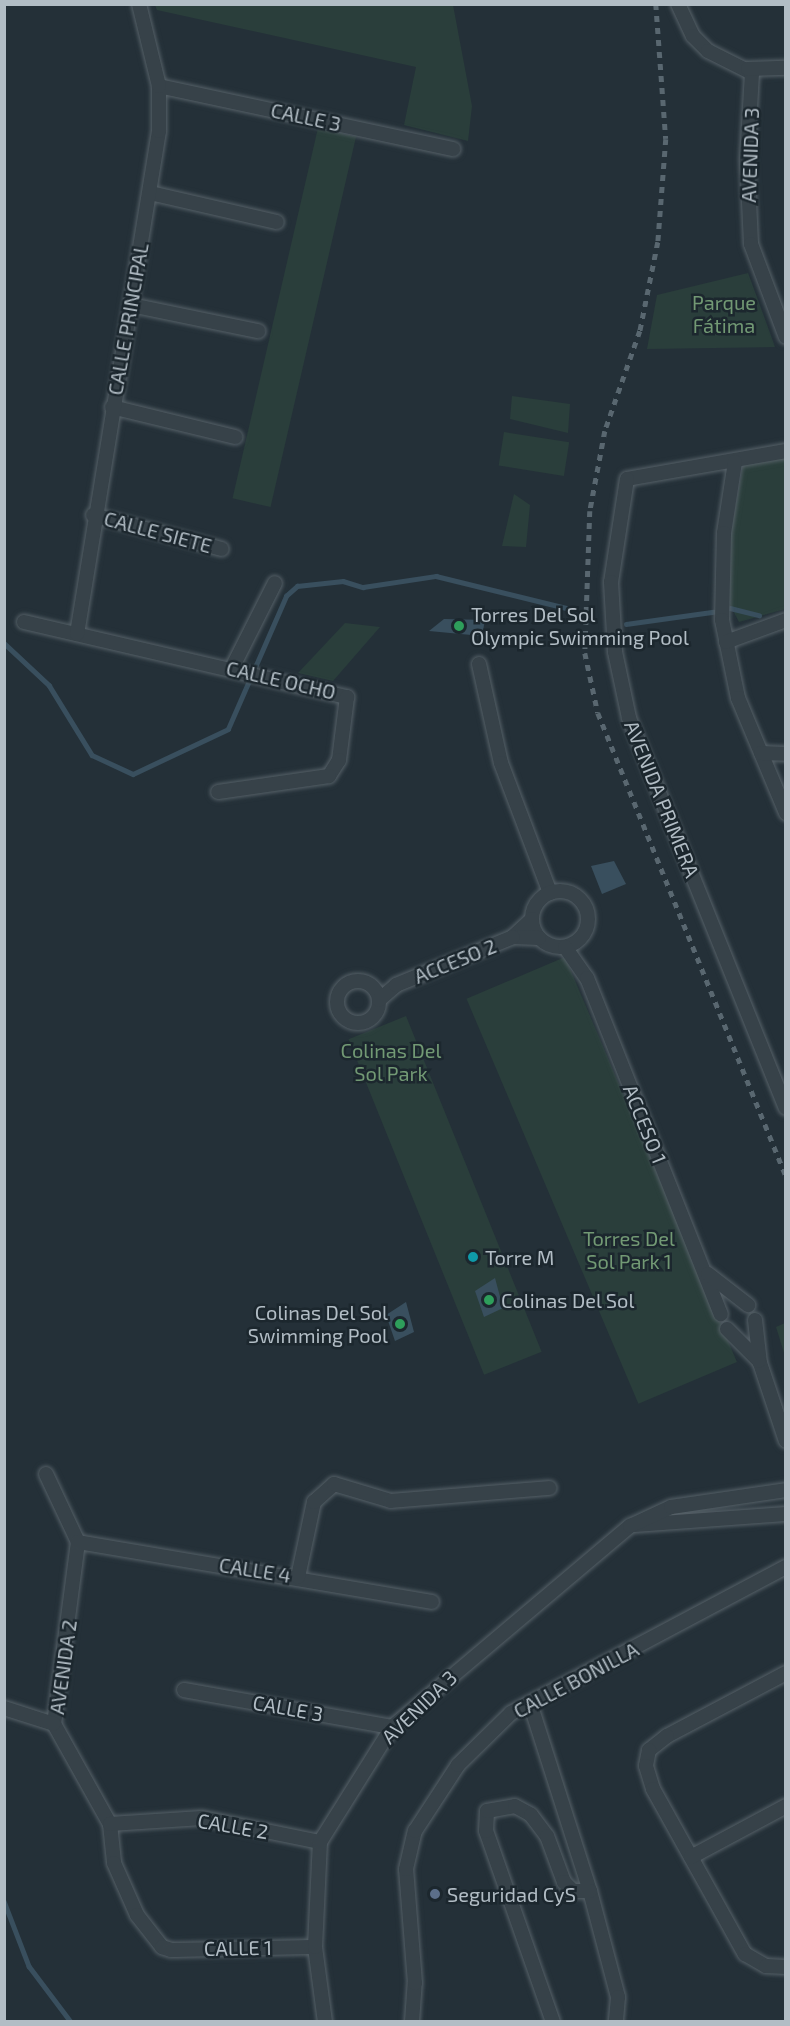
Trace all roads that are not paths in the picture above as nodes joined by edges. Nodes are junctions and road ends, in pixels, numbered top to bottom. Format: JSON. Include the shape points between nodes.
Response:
{"nodes":[{"id":1,"x":139,"y":4,"type":"edge"},
{"id":2,"x":678,"y":4,"type":"edge"},
{"id":3,"x":786,"y":68,"type":"edge"},
{"id":4,"x":748,"y":69,"type":"junction"},
{"id":5,"x":159,"y":86,"type":"junction"},
{"id":6,"x":453,"y":149,"type":"dead end"},
{"id":7,"x":150,"y":193,"type":"junction"},
{"id":8,"x":277,"y":222,"type":"dead end"},
{"id":9,"x":131,"y":305,"type":"junction"},
{"id":10,"x":258,"y":331,"type":"dead end"},
{"id":11,"x":786,"y":337,"type":"edge"},
{"id":12,"x":112,"y":407,"type":"junction"},
{"id":13,"x":235,"y":437,"type":"dead end"},
{"id":14,"x":786,"y":452,"type":"edge"},
{"id":15,"x":735,"y":462,"type":"junction"},
{"id":16,"x":93,"y":515,"type":"junction"},
{"id":17,"x":222,"y":549,"type":"dead end"},
{"id":18,"x":275,"y":584,"type":"dead end"},
{"id":19,"x":786,"y":620,"type":"edge"},
{"id":20,"x":24,"y":622,"type":"dead end"},
{"id":21,"x":77,"y":634,"type":"junction"},
{"id":22,"x":726,"y":642,"type":"junction"},
{"id":23,"x":479,"y":664,"type":"dead end"},
{"id":24,"x":232,"y":668,"type":"junction"},
{"id":25,"x":761,"y":753,"type":"junction"},
{"id":26,"x":786,"y":754,"type":"edge"},
{"id":27,"x":218,"y":792,"type":"dead end"},
{"id":28,"x":786,"y":813,"type":"edge"},
{"id":29,"x":550,"y":893,"type":"junction"},
{"id":30,"x":532,"y":919,"type":"junction"},
{"id":31,"x":513,"y":937,"type":"junction"},
{"id":32,"x":539,"y":938,"type":"junction"},
{"id":33,"x":581,"y":939,"type":"junction"},
{"id":34,"x":565,"y":947,"type":"junction"},
{"id":35,"x":586,"y":978,"type":"junction"},
{"id":36,"x":396,"y":985,"type":"junction"},
{"id":37,"x":371,"y":986,"type":"junction"},
{"id":38,"x":379,"y":1000,"type":"junction"},
{"id":39,"x":781,"y":1088,"type":"edge"},
{"id":40,"x":786,"y":1108,"type":"edge"},
{"id":41,"x":704,"y":1270,"type":"junction"},
{"id":42,"x":748,"y":1305,"type":"dead end"},
{"id":43,"x":721,"y":1314,"type":"dead end"},
{"id":44,"x":755,"y":1320,"type":"dead end"},
{"id":45,"x":727,"y":1329,"type":"dead end"},
{"id":46,"x":760,"y":1363,"type":"junction"},
{"id":47,"x":786,"y":1440,"type":"edge"},
{"id":48,"x":46,"y":1474,"type":"dead end"},
{"id":49,"x":549,"y":1488,"type":"dead end"},
{"id":50,"x":786,"y":1490,"type":"edge"},
{"id":51,"x":786,"y":1514,"type":"edge"},
{"id":52,"x":630,"y":1526,"type":"junction"},
{"id":53,"x":78,"y":1542,"type":"junction"},
{"id":54,"x":786,"y":1568,"type":"edge"},
{"id":55,"x":298,"y":1577,"type":"junction"},
{"id":56,"x":432,"y":1602,"type":"dead end"},
{"id":57,"x":786,"y":1672,"type":"edge"},
{"id":58,"x":184,"y":1690,"type":"dead end"},
{"id":59,"x":530,"y":1703,"type":"junction"},
{"id":60,"x":4,"y":1708,"type":"edge"},
{"id":61,"x":54,"y":1724,"type":"junction"},
{"id":62,"x":392,"y":1727,"type":"junction"},
{"id":63,"x":786,"y":1806,"type":"edge"},
{"id":64,"x":110,"y":1824,"type":"junction"},
{"id":65,"x":320,"y":1842,"type":"junction"},
{"id":66,"x":691,"y":1857,"type":"junction"},
{"id":67,"x":590,"y":1891,"type":"junction"},
{"id":68,"x":162,"y":1947,"type":"joint"},
{"id":69,"x":315,"y":1947,"type":"junction"},
{"id":70,"x":786,"y":1967,"type":"edge"},
{"id":71,"x":325,"y":2022,"type":"edge"},
{"id":72,"x":412,"y":2022,"type":"edge"},
{"id":73,"x":553,"y":2022,"type":"edge"},
{"id":74,"x":616,"y":2022,"type":"edge"}],
"edges":[{"from":1,"to":5,"type":"street","name":"CALLE PRINCIPAL"},
{"from":2,"to":4,"type":"street","via":[[693,36],[708,51]]},
{"from":3,"to":4,"type":"street"},
{"from":4,"to":11,"type":"street","name":"AVENIDA 3","via":[[753,82],[747,159],[751,244]]},
{"from":5,"to":6,"type":"street","name":"CALLE 3"},
{"from":5,"to":7,"type":"street","name":"CALLE PRINCIPAL"},
{"from":7,"to":8,"type":"street"},
{"from":7,"to":9,"type":"street","name":"CALLE PRINCIPAL"},
{"from":9,"to":10,"type":"street"},
{"from":9,"to":12,"type":"street","name":"CALLE PRINCIPAL"},
{"from":12,"to":13,"type":"street"},
{"from":12,"to":16,"type":"street","name":"CALLE PRINCIPAL"},
{"from":14,"to":15,"type":"street"},
{"from":15,"to":22,"type":"street","via":[[721,589]]},
{"from":15,"to":39,"type":"street","name":"AVENIDA PRIMERA","via":[[630,477],[623,492],[611,582],[615,652],[629,718]]},
{"from":16,"to":17,"type":"street","name":"CALLE SIETE"},
{"from":16,"to":21,"type":"street","name":"CALLE PRINCIPAL"},
{"from":18,"to":24,"type":"street"},
{"from":19,"to":22,"type":"street"},
{"from":20,"to":21,"type":"street","name":"CALLE OCHO"},
{"from":21,"to":24,"type":"street","name":"CALLE OCHO"},
{"from":22,"to":25,"type":"street","via":[[738,698]]},
{"from":23,"to":29,"type":"street","via":[[501,763]]},
{"from":24,"to":27,"type":"street","name":"CALLE OCHO","via":[[347,697],[335,771],[318,781]]},
{"from":25,"to":26,"type":"street"},
{"from":25,"to":28,"type":"street"},
{"from":29,"to":30,"type":"street","via":[[534,908]]},
{"from":29,"to":33,"type":"street","name":"ACCESO 1","via":[[566,892],[581,900],[588,924]]},
{"from":30,"to":31,"type":"street","name":"ACCESO 2"},
{"from":30,"to":32,"type":"street"},
{"from":31,"to":32,"type":"street","name":"ACCESO 2"},
{"from":31,"to":36,"type":"street","name":"ACCESO 2"},
{"from":32,"to":34,"type":"street"},
{"from":33,"to":34,"type":"street"},
{"from":33,"to":35,"type":"street","name":"ACCESO 1"},
{"from":34,"to":35,"type":"street","name":"ACCESO 1"},
{"from":35,"to":41,"type":"street","name":"ACCESO 1"},
{"from":36,"to":37,"type":"street","name":"ACCESO 2"},
{"from":36,"to":38,"type":"street","name":"ACCESO 2"},
{"from":37,"to":38,"type":"street"},
{"from":37,"to":38,"type":"street","name":"ACCESO 2","via":[[346,984],[337,999],[340,1013],[351,1022],[367,1021]]},
{"from":39,"to":40,"type":"street","name":"AVENIDA PRIMERA"},
{"from":41,"to":42,"type":"street","name":"ACCESO 1"},
{"from":41,"to":43,"type":"street","name":"ACCESO 1"},
{"from":44,"to":46,"type":"street"},
{"from":45,"to":46,"type":"street"},
{"from":46,"to":47,"type":"street"},
{"from":48,"to":53,"type":"street"},
{"from":49,"to":55,"type":"street","via":[[391,1501],[334,1484],[314,1502]]},
{"from":50,"to":52,"type":"street","name":"AVENIDA 3","via":[[671,1507]]},
{"from":51,"to":52,"type":"street"},
{"from":52,"to":62,"type":"street","name":"AVENIDA 3"},
{"from":53,"to":55,"type":"street","name":"CALLE 4"},
{"from":53,"to":61,"type":"street","name":"AVENIDA 2"},
{"from":54,"to":59,"type":"street","name":"CALLE BONILLA"},
{"from":55,"to":56,"type":"street","name":"CALLE 4"},
{"from":57,"to":66,"type":"street","via":[[650,1750],[646,1766],[654,1789]]},
{"from":58,"to":62,"type":"street","name":"CALLE 3"},
{"from":59,"to":67,"type":"street"},
{"from":59,"to":72,"type":"street","name":"CALLE BONILLA","via":[[511,1713],[458,1765],[415,1831],[406,1869],[415,1983]]},
{"from":60,"to":61,"type":"street"},
{"from":61,"to":64,"type":"street","name":"AVENIDA 2"},
{"from":62,"to":65,"type":"street","name":"AVENIDA 3"},
{"from":63,"to":66,"type":"street"},
{"from":64,"to":65,"type":"street","name":"CALLE 2","via":[[202,1818]]},
{"from":64,"to":68,"type":"street","name":"AVENIDA 2","via":[[121,1885]]},
{"from":65,"to":69,"type":"street","name":"AVENIDA 3"},
{"from":66,"to":70,"type":"street","via":[[745,1954],[766,1966]]},
{"from":67,"to":73,"type":"street","via":[[573,1891],[564,1882],[547,1836],[531,1815],[515,1806],[487,1811],[486,1831]]},
{"from":67,"to":74,"type":"street","via":[[618,1997]]},
{"from":68,"to":69,"type":"street","name":"CALLE 1"},
{"from":69,"to":71,"type":"street","name":"AVENIDA 3"}]}
